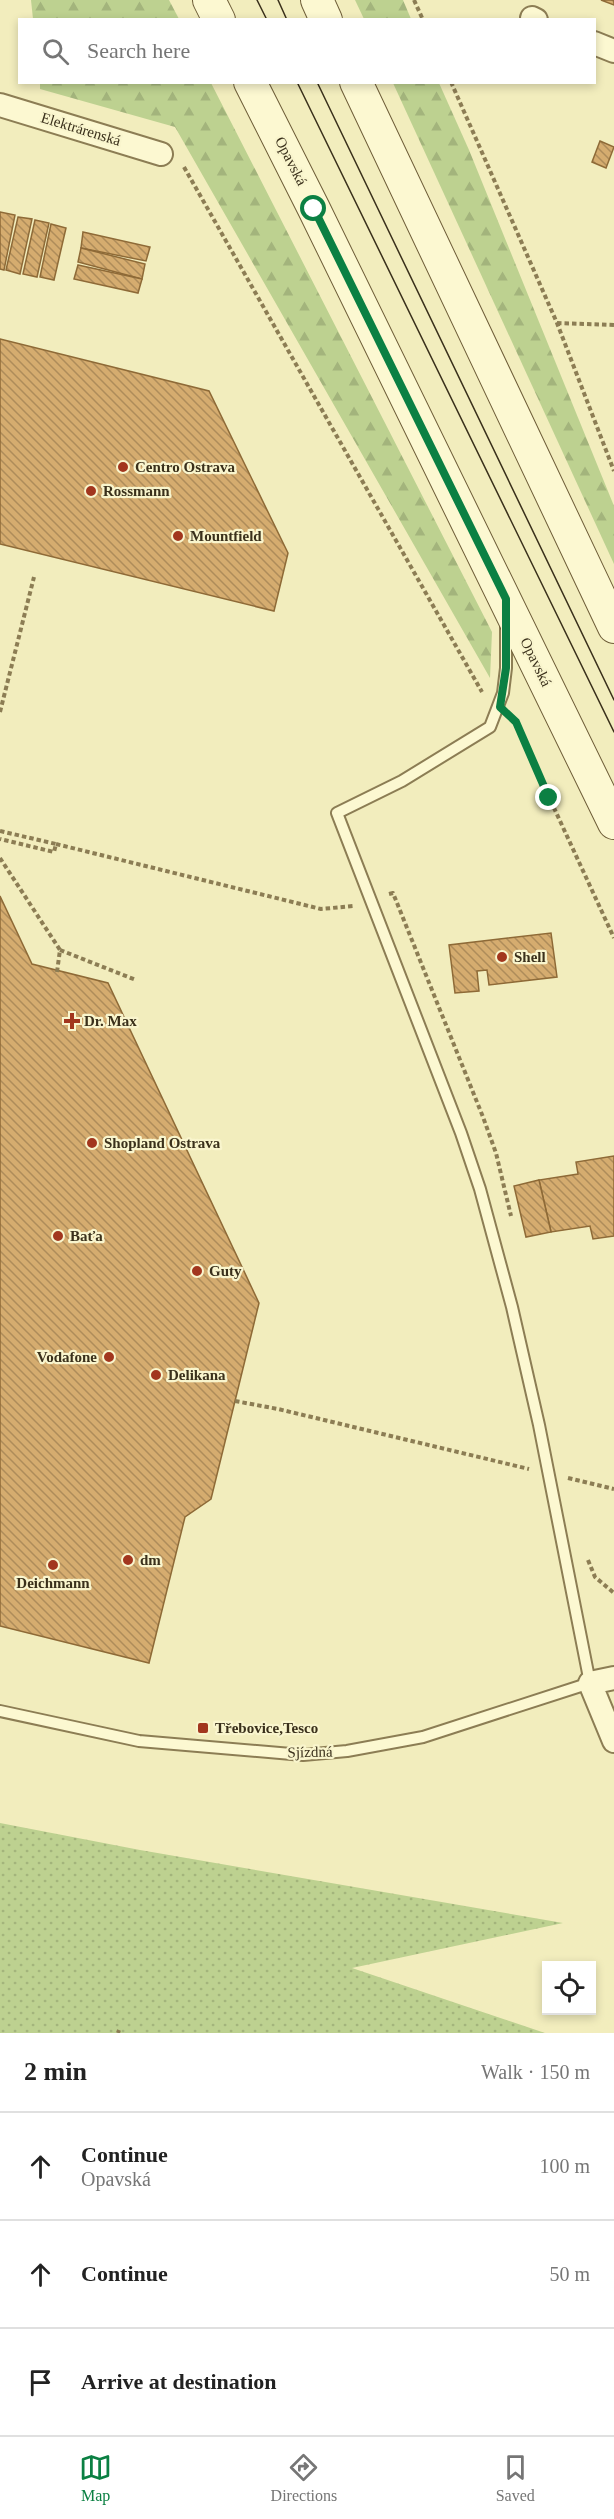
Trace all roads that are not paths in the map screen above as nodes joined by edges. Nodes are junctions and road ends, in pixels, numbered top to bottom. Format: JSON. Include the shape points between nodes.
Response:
{"nodes":[{"id":1,"x":209,"y":0,"type":"edge"},
{"id":2,"x":317,"y":0,"type":"edge"},
{"id":3,"x":218,"y":18,"type":"edge"},
{"id":4,"x":325,"y":18,"type":"edge"},
{"id":5,"x":596,"y":44,"type":"edge"},
{"id":6,"x":614,"y":51,"type":"edge"},
{"id":7,"x":251,"y":84,"type":"edge"},
{"id":8,"x":357,"y":84,"type":"edge"},
{"id":9,"x":0,"y":105,"type":"edge"},
{"id":10,"x":161,"y":154,"type":"road end"},
{"id":11,"x":506,"y":599,"type":"junction"},
{"id":12,"x":614,"y":627,"type":"edge"},
{"id":13,"x":614,"y":823,"type":"edge"},
{"id":14,"x":614,"y":1678,"type":"edge"},
{"id":15,"x":590,"y":1683,"type":"junction"},
{"id":16,"x":0,"y":1711,"type":"edge"},
{"id":17,"x":614,"y":1741,"type":"edge"}],
"edges":[{"from":1,"to":3,"type":"main road"},
{"from":2,"to":4,"type":"main road"},
{"from":5,"to":6,"type":"street"},
{"from":7,"to":11,"type":"main road","name":"Opavská"},
{"from":8,"to":12,"type":"main road"},
{"from":9,"to":10,"type":"street","name":"Elektrárenská"},
{"from":11,"to":13,"type":"main road","name":"Opavská"},
{"from":11,"to":15,"type":"lane","via":[[506,668],[500,707],[490,727],[402,781],[337,813],[480,1189],[550,1474]]},
{"from":14,"to":15,"type":"street","name":"Sjízdná"},
{"from":15,"to":16,"type":"lane","name":"Sjízdná","via":[[423,1737],[303,1755],[140,1742]]},
{"from":15,"to":17,"type":"street"}]}
